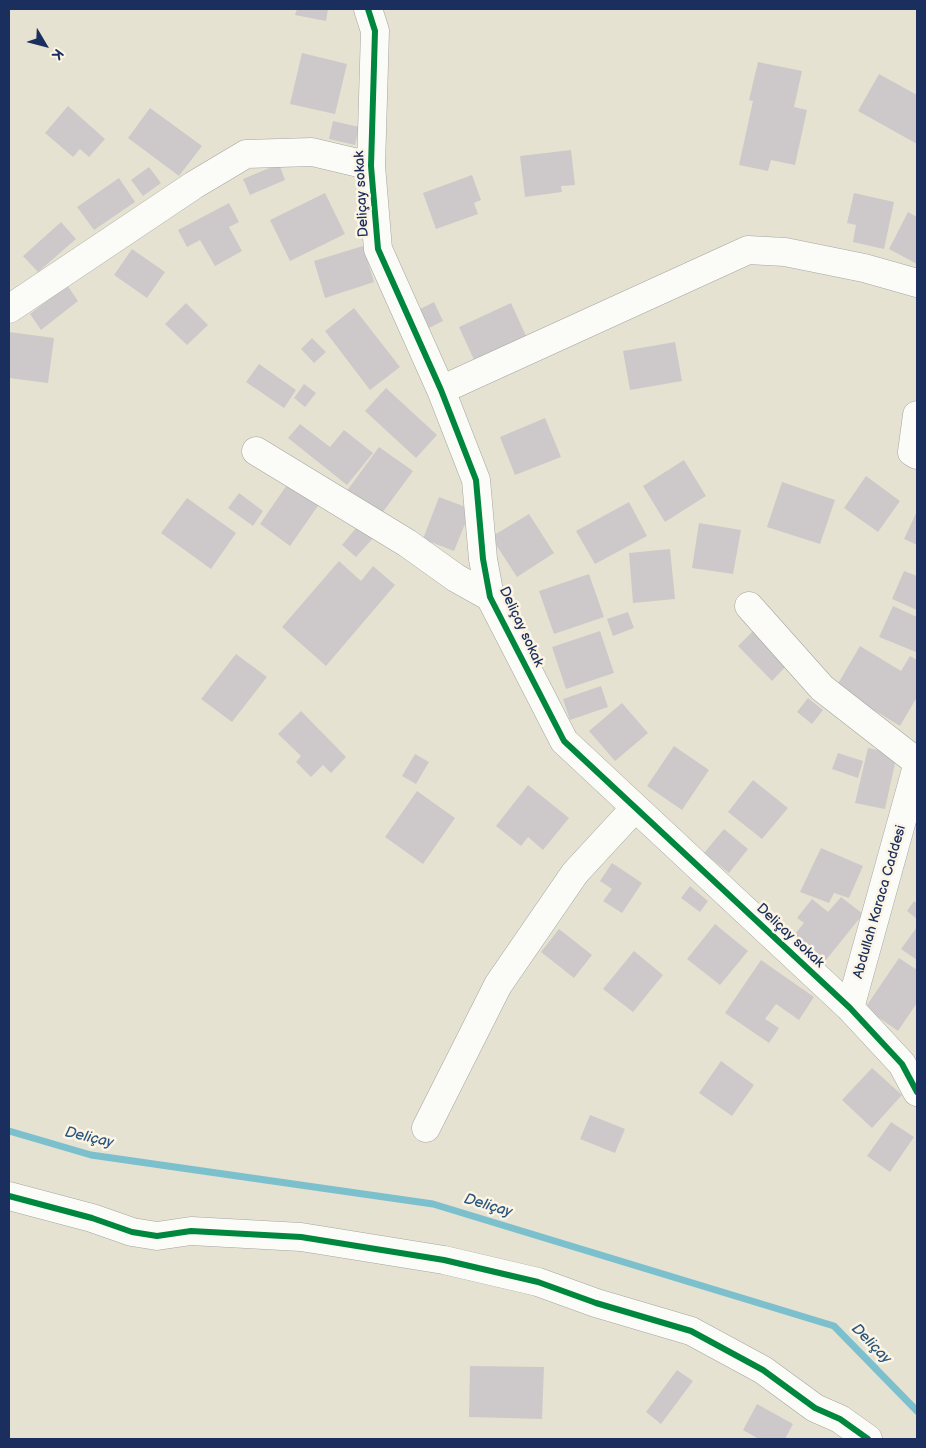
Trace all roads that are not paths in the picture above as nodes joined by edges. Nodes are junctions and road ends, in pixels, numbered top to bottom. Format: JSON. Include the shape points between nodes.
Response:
{"nodes":[{"id":1,"x":368,"y":9,"type":"edge"},
{"id":2,"x":371,"y":166,"type":"junction"},
{"id":3,"x":917,"y":283,"type":"edge"},
{"id":4,"x":9,"y":309,"type":"edge"},
{"id":5,"x":441,"y":390,"type":"junction"},
{"id":6,"x":917,"y":415,"type":"edge"},
{"id":7,"x":256,"y":451,"type":"dead end"},
{"id":8,"x":917,"y":455,"type":"edge"},
{"id":9,"x":490,"y":597,"type":"junction"},
{"id":10,"x":749,"y":606,"type":"dead end"},
{"id":11,"x":917,"y":764,"type":"edge"},
{"id":12,"x":635,"y":808,"type":"junction"},
{"id":13,"x":850,"y":1008,"type":"junction"},
{"id":14,"x":917,"y":1092,"type":"edge"},
{"id":15,"x":426,"y":1128,"type":"dead end"},
{"id":16,"x":9,"y":1196,"type":"edge"},
{"id":17,"x":868,"y":1439,"type":"edge"}],
"edges":[{"from":1,"to":2,"type":"street","name":"Deliçay sokak","via":[[374,31]]},
{"from":2,"to":4,"type":"street","via":[[312,152],[246,154],[194,185]]},
{"from":2,"to":5,"type":"street","name":"Deliçay sokak","via":[[378,249]]},
{"from":3,"to":5,"type":"street","via":[[838,262],[785,252],[748,250]]},
{"from":5,"to":9,"type":"street","name":"Deliçay sokak","via":[[476,480]]},
{"from":6,"to":8,"type":"street","via":[[912,452]]},
{"from":7,"to":9,"type":"street"},
{"from":9,"to":12,"type":"street","name":"Deliçay sokak","via":[[564,742]]},
{"from":10,"to":11,"type":"street","via":[[822,688]]},
{"from":11,"to":13,"type":"street","name":"Abdullah Karaca Caddesi"},
{"from":12,"to":13,"type":"street","name":"Deliçay sokak"},
{"from":12,"to":15,"type":"street","via":[[576,873],[498,985]]},
{"from":13,"to":14,"type":"street","name":"Deliçay sokak","via":[[902,1064]]},
{"from":16,"to":17,"type":"street","via":[[132,1232],[158,1236],[191,1231],[301,1238],[444,1260],[538,1282],[691,1331],[763,1370],[815,1408],[840,1419]]}]}
